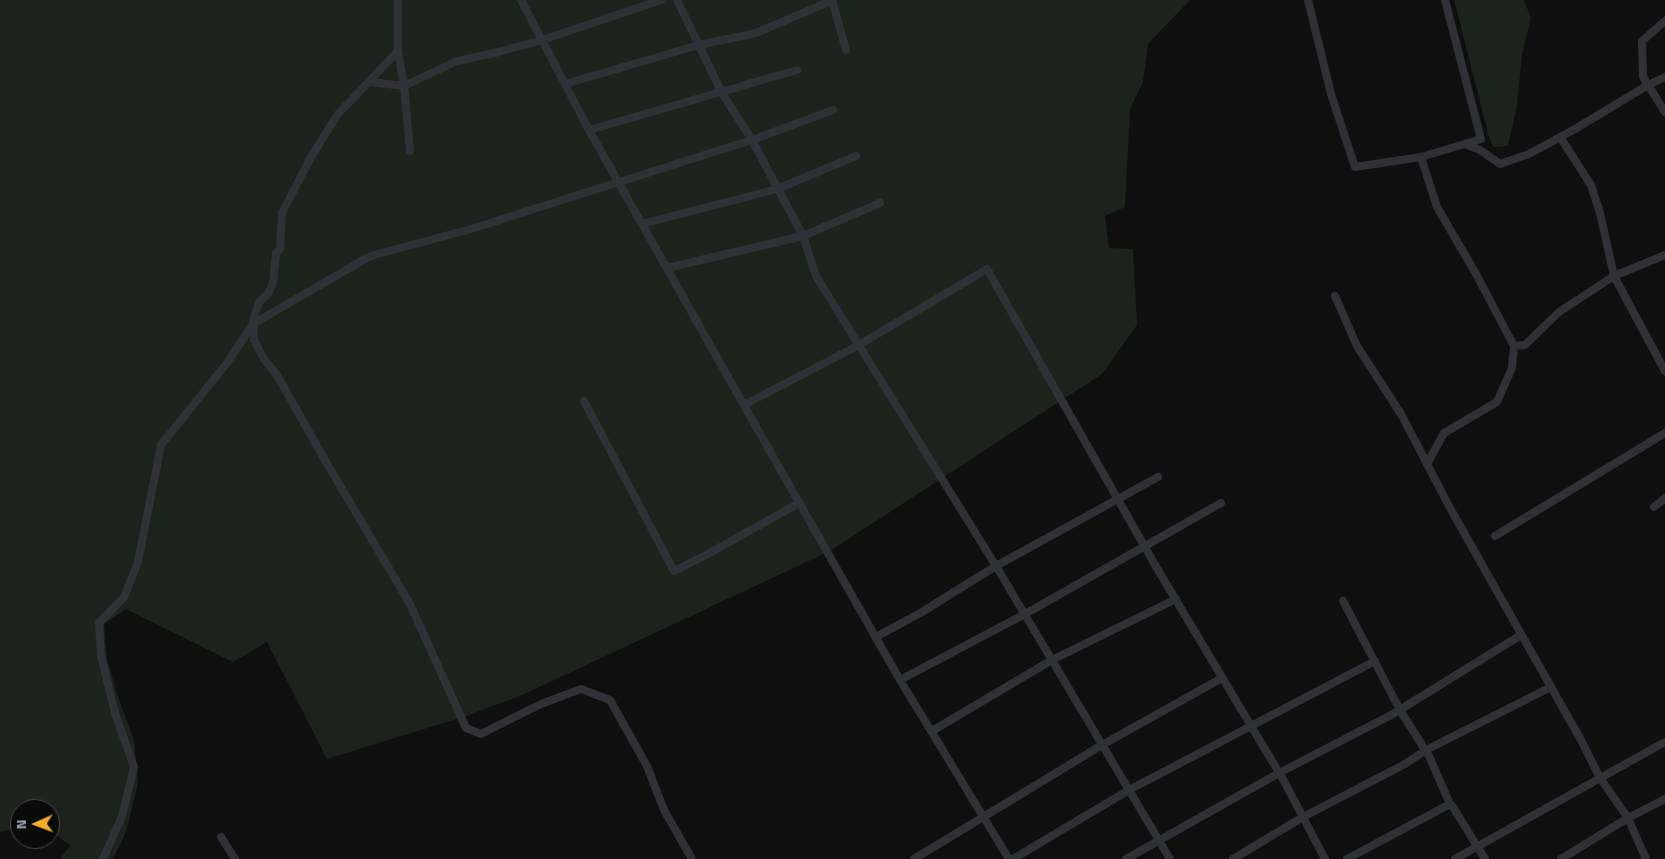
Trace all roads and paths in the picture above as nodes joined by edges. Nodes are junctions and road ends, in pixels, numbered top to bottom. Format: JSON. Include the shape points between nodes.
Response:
{"nodes":[{"id":1,"x":398,"y":0,"type":"edge"},
{"id":2,"x":521,"y":0,"type":"edge"},
{"id":3,"x":661,"y":0,"type":"edge"},
{"id":4,"x":677,"y":0,"type":"edge"},
{"id":5,"x":833,"y":0,"type":"edge"},
{"id":6,"x":1308,"y":0,"type":"edge"},
{"id":7,"x":1445,"y":0,"type":"edge"},
{"id":8,"x":1665,"y":21,"type":"edge"},
{"id":9,"x":542,"y":40,"type":"junction"},
{"id":10,"x":699,"y":45,"type":"junction"},
{"id":11,"x":846,"y":50,"type":"dead end"},
{"id":12,"x":398,"y":51,"type":"junction"},
{"id":13,"x":797,"y":70,"type":"dead end"},
{"id":14,"x":1665,"y":77,"type":"edge"},
{"id":15,"x":370,"y":82,"type":"junction"},
{"id":16,"x":565,"y":84,"type":"junction"},
{"id":17,"x":1648,"y":85,"type":"junction"},
{"id":18,"x":404,"y":86,"type":"junction"},
{"id":19,"x":722,"y":92,"type":"junction"},
{"id":20,"x":833,"y":110,"type":"dead end"},
{"id":21,"x":1665,"y":112,"type":"edge"},
{"id":22,"x":589,"y":130,"type":"junction"},
{"id":23,"x":1560,"y":137,"type":"junction"},
{"id":24,"x":752,"y":140,"type":"junction"},
{"id":25,"x":1465,"y":144,"type":"junction"},
{"id":26,"x":410,"y":151,"type":"dead end"},
{"id":27,"x":856,"y":156,"type":"dead end"},
{"id":28,"x":1421,"y":157,"type":"junction"},
{"id":29,"x":619,"y":182,"type":"junction"},
{"id":30,"x":777,"y":189,"type":"junction"},
{"id":31,"x":880,"y":203,"type":"dead end"},
{"id":32,"x":642,"y":224,"type":"junction"},
{"id":33,"x":803,"y":236,"type":"junction"},
{"id":34,"x":1665,"y":255,"type":"edge"},
{"id":35,"x":667,"y":268,"type":"junction"},
{"id":36,"x":1614,"y":276,"type":"junction"},
{"id":37,"x":1335,"y":296,"type":"dead end"},
{"id":38,"x":253,"y":324,"type":"junction"},
{"id":39,"x":859,"y":345,"type":"junction"},
{"id":40,"x":1514,"y":346,"type":"junction"},
{"id":41,"x":1665,"y":371,"type":"edge"},
{"id":42,"x":584,"y":401,"type":"dead end"},
{"id":43,"x":744,"y":405,"type":"junction"},
{"id":44,"x":1665,"y":433,"type":"edge"},
{"id":45,"x":1427,"y":464,"type":"junction"},
{"id":46,"x":1158,"y":477,"type":"dead end"},
{"id":47,"x":1119,"y":498,"type":"junction"},
{"id":48,"x":1665,"y":498,"type":"edge"},
{"id":49,"x":799,"y":503,"type":"junction"},
{"id":50,"x":1221,"y":503,"type":"dead end"},
{"id":51,"x":1654,"y":507,"type":"dead end"},
{"id":52,"x":1495,"y":536,"type":"dead end"},
{"id":53,"x":1145,"y":545,"type":"junction"},
{"id":54,"x":996,"y":566,"type":"junction"},
{"id":55,"x":1176,"y":599,"type":"junction"},
{"id":56,"x":1342,"y":601,"type":"dead end"},
{"id":57,"x":1025,"y":614,"type":"junction"},
{"id":58,"x":1521,"y":635,"type":"junction"},
{"id":59,"x":876,"y":638,"type":"junction"},
{"id":60,"x":1052,"y":660,"type":"junction"},
{"id":61,"x":1375,"y":661,"type":"junction"},
{"id":62,"x":1222,"y":678,"type":"junction"},
{"id":63,"x":900,"y":680,"type":"junction"},
{"id":64,"x":1551,"y":687,"type":"junction"},
{"id":65,"x":1400,"y":710,"type":"junction"},
{"id":66,"x":1252,"y":727,"type":"junction"},
{"id":67,"x":932,"y":731,"type":"junction"},
{"id":68,"x":1665,"y":742,"type":"edge"},
{"id":69,"x":1102,"y":745,"type":"junction"},
{"id":70,"x":1426,"y":750,"type":"junction"},
{"id":71,"x":1279,"y":773,"type":"junction"},
{"id":72,"x":1600,"y":778,"type":"junction"},
{"id":73,"x":1130,"y":790,"type":"junction"},
{"id":74,"x":1665,"y":799,"type":"edge"},
{"id":75,"x":1450,"y":804,"type":"junction"},
{"id":76,"x":983,"y":817,"type":"junction"},
{"id":77,"x":1303,"y":817,"type":"junction"},
{"id":78,"x":1628,"y":818,"type":"junction"},
{"id":79,"x":221,"y":837,"type":"dead end"},
{"id":80,"x":1159,"y":841,"type":"junction"},
{"id":81,"x":1478,"y":846,"type":"junction"},
{"id":82,"x":103,"y":859,"type":"edge"},
{"id":83,"x":235,"y":859,"type":"edge"},
{"id":84,"x":692,"y":859,"type":"edge"},
{"id":85,"x":914,"y":859,"type":"edge"},
{"id":86,"x":1009,"y":859,"type":"edge"},
{"id":87,"x":1013,"y":859,"type":"edge"},
{"id":88,"x":1126,"y":859,"type":"edge"},
{"id":89,"x":1170,"y":859,"type":"edge"},
{"id":90,"x":1233,"y":859,"type":"edge"},
{"id":91,"x":1325,"y":859,"type":"edge"},
{"id":92,"x":1347,"y":859,"type":"edge"},
{"id":93,"x":1455,"y":859,"type":"edge"},
{"id":94,"x":1486,"y":859,"type":"edge"},
{"id":95,"x":1561,"y":859,"type":"edge"},
{"id":96,"x":1646,"y":859,"type":"edge"}],
"edges":[{"from":1,"to":12,"type":"street"},
{"from":2,"to":9,"type":"street"},
{"from":3,"to":9,"type":"street"},
{"from":4,"to":10,"type":"street"},
{"from":5,"to":10,"type":"street","via":[[756,33]]},
{"from":5,"to":11,"type":"street"},
{"from":6,"to":28,"type":"street","via":[[1331,94],[1355,167]]},
{"from":7,"to":25,"type":"street","via":[[1481,139]]},
{"from":8,"to":17,"type":"street","via":[[1642,42],[1643,77]]},
{"from":9,"to":16,"type":"street"},
{"from":9,"to":18,"type":"street","via":[[457,61]]},
{"from":10,"to":16,"type":"street"},
{"from":10,"to":19,"type":"street"},
{"from":12,"to":15,"type":"street"},
{"from":12,"to":18,"type":"street"},
{"from":13,"to":19,"type":"street"},
{"from":14,"to":17,"type":"street"},
{"from":15,"to":18,"type":"street"},
{"from":15,"to":38,"type":"street","via":[[338,114],[310,157],[282,213],[280,249],[276,253],[273,283],[254,313]]},
{"from":16,"to":22,"type":"street"},
{"from":17,"to":21,"type":"street"},
{"from":17,"to":23,"type":"street"},
{"from":18,"to":26,"type":"street"},
{"from":19,"to":22,"type":"street"},
{"from":19,"to":24,"type":"street"},
{"from":20,"to":24,"type":"street"},
{"from":22,"to":29,"type":"street"},
{"from":23,"to":25,"type":"street","via":[[1529,154],[1500,164]]},
{"from":23,"to":36,"type":"street","via":[[1591,185]]},
{"from":24,"to":29,"type":"street"},
{"from":24,"to":30,"type":"street"},
{"from":25,"to":28,"type":"street"},
{"from":27,"to":30,"type":"street"},
{"from":28,"to":40,"type":"street","via":[[1437,207]]},
{"from":29,"to":32,"type":"street"},
{"from":29,"to":38,"type":"street","via":[[370,257]]},
{"from":30,"to":32,"type":"street"},
{"from":30,"to":33,"type":"street"},
{"from":31,"to":33,"type":"street"},
{"from":32,"to":35,"type":"street"},
{"from":33,"to":35,"type":"street"},
{"from":33,"to":39,"type":"street","via":[[816,276]]},
{"from":34,"to":36,"type":"street"},
{"from":35,"to":43,"type":"street"},
{"from":36,"to":40,"type":"street","via":[[1559,312],[1525,345]]},
{"from":36,"to":41,"type":"street"},
{"from":37,"to":45,"type":"street","via":[[1357,346],[1401,414]]},
{"from":38,"to":82,"type":"street","via":[[227,363],[161,445],[138,562],[124,597],[99,623],[103,665],[134,767],[122,816]]},
{"from":38,"to":84,"type":"street","via":[[254,340],[264,359],[277,374],[410,604],[466,728],[481,734],[541,704],[581,689],[610,700],[647,766],[664,810]]},
{"from":39,"to":43,"type":"street"},
{"from":39,"to":47,"type":"street","via":[[987,269]]},
{"from":39,"to":54,"type":"street"},
{"from":40,"to":45,"type":"street","via":[[1512,368],[1498,402],[1444,433]]},
{"from":42,"to":49,"type":"street","via":[[674,571]]},
{"from":43,"to":49,"type":"street"},
{"from":44,"to":52,"type":"street"},
{"from":45,"to":58,"type":"street"},
{"from":46,"to":47,"type":"street"},
{"from":47,"to":53,"type":"street"},
{"from":47,"to":54,"type":"street"},
{"from":48,"to":51,"type":"street"},
{"from":49,"to":59,"type":"street"},
{"from":50,"to":53,"type":"street"},
{"from":53,"to":55,"type":"street"},
{"from":53,"to":57,"type":"street"},
{"from":54,"to":57,"type":"street"},
{"from":54,"to":59,"type":"street"},
{"from":55,"to":60,"type":"street"},
{"from":55,"to":62,"type":"street"},
{"from":56,"to":61,"type":"street"},
{"from":57,"to":60,"type":"street"},
{"from":57,"to":63,"type":"street"},
{"from":58,"to":64,"type":"street"},
{"from":58,"to":65,"type":"street"},
{"from":59,"to":63,"type":"street"},
{"from":60,"to":67,"type":"street"},
{"from":60,"to":69,"type":"street"},
{"from":61,"to":65,"type":"street"},
{"from":61,"to":66,"type":"street"},
{"from":62,"to":66,"type":"street"},
{"from":62,"to":69,"type":"street"},
{"from":63,"to":67,"type":"street"},
{"from":64,"to":70,"type":"street"},
{"from":64,"to":72,"type":"street"},
{"from":65,"to":70,"type":"street"},
{"from":65,"to":71,"type":"street"},
{"from":66,"to":71,"type":"street"},
{"from":66,"to":73,"type":"street"},
{"from":67,"to":76,"type":"street"},
{"from":68,"to":72,"type":"street"},
{"from":69,"to":73,"type":"street"},
{"from":69,"to":76,"type":"street"},
{"from":70,"to":75,"type":"street"},
{"from":70,"to":77,"type":"street"},
{"from":71,"to":77,"type":"street"},
{"from":71,"to":80,"type":"street"},
{"from":72,"to":78,"type":"street"},
{"from":72,"to":81,"type":"street"},
{"from":73,"to":80,"type":"street"},
{"from":73,"to":87,"type":"street"},
{"from":74,"to":78,"type":"street"},
{"from":75,"to":81,"type":"street"},
{"from":75,"to":92,"type":"street"},
{"from":76,"to":85,"type":"street"},
{"from":76,"to":86,"type":"street"},
{"from":77,"to":90,"type":"street"},
{"from":77,"to":91,"type":"street"},
{"from":78,"to":95,"type":"street"},
{"from":78,"to":96,"type":"street"},
{"from":79,"to":83,"type":"street"},
{"from":80,"to":88,"type":"street"},
{"from":80,"to":89,"type":"street"},
{"from":81,"to":93,"type":"street"},
{"from":81,"to":94,"type":"street"}]}
